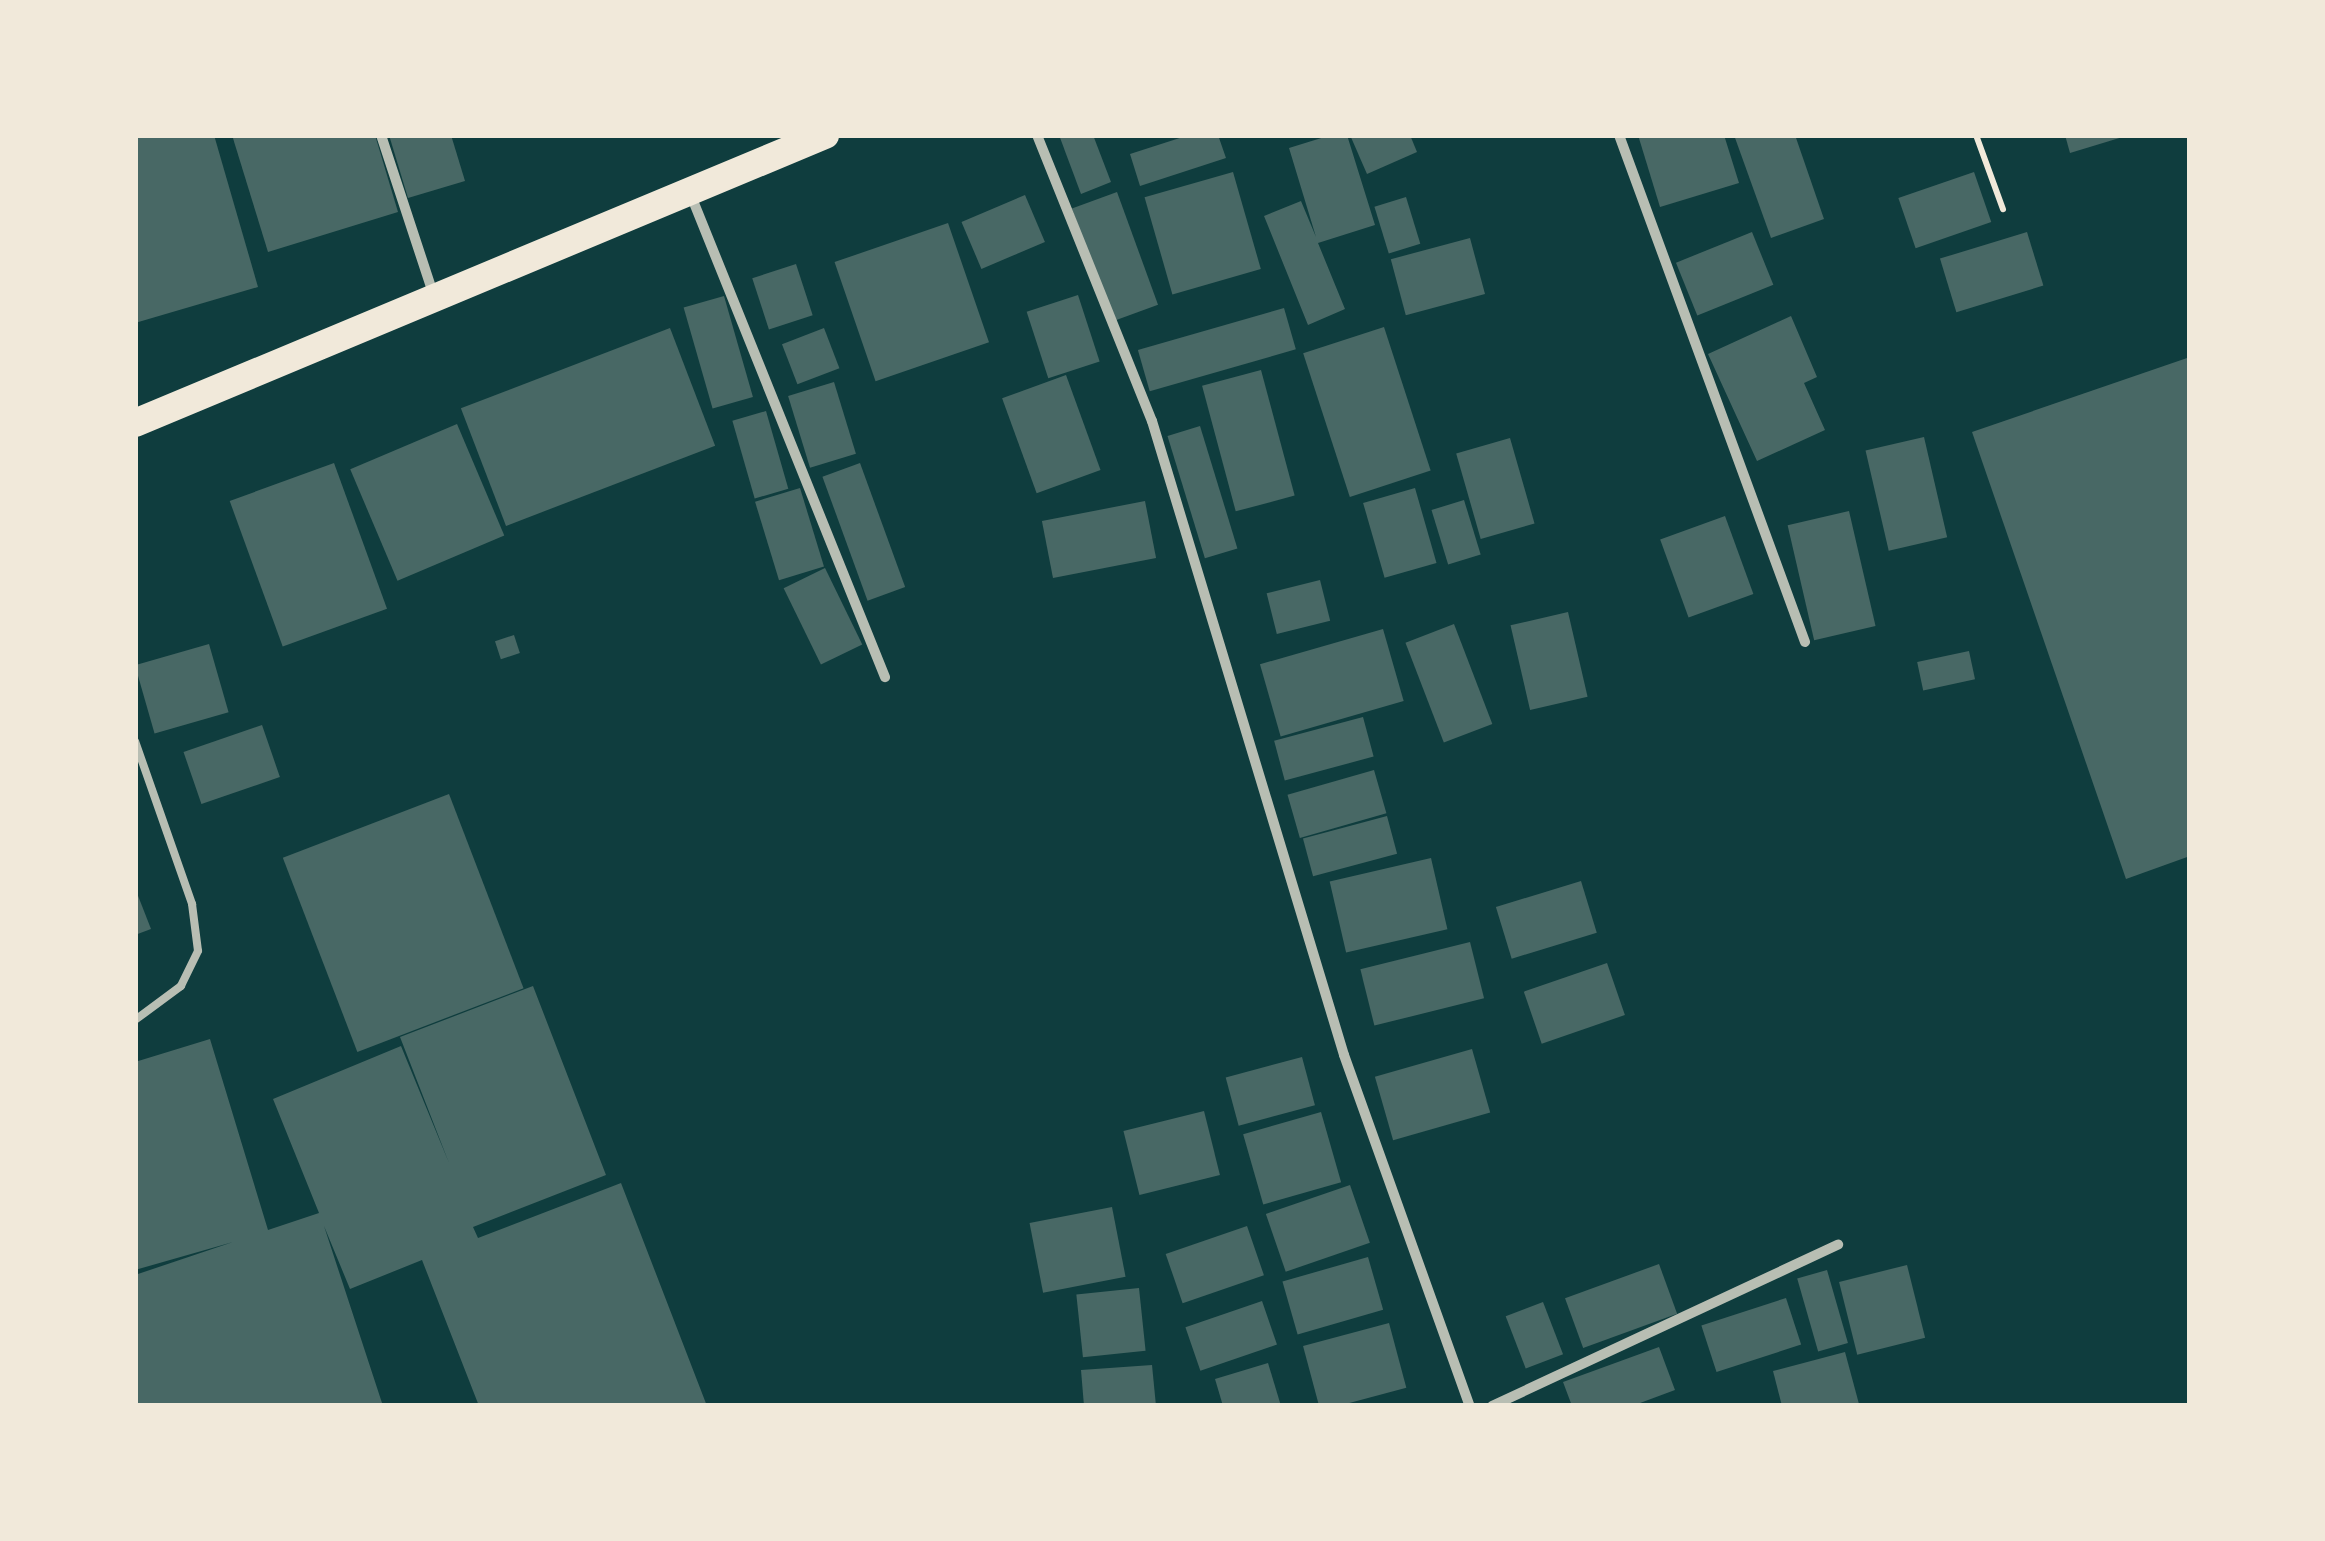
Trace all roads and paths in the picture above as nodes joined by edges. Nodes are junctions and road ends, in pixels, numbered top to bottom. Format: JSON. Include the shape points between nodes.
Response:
{"nodes":[{"id":1,"x":381,"y":135,"type":"edge"},
{"id":2,"x":825,"y":135,"type":"edge"},
{"id":3,"x":1037,"y":135,"type":"edge"},
{"id":4,"x":1619,"y":135,"type":"edge"},
{"id":5,"x":1976,"y":135,"type":"edge"},
{"id":6,"x":787,"y":142,"type":"edge"},
{"id":7,"x":690,"y":192,"type":"junction"},
{"id":8,"x":2003,"y":209,"type":"dead end"},
{"id":9,"x":435,"y":298,"type":"junction"},
{"id":10,"x":135,"y":423,"type":"edge"},
{"id":11,"x":1805,"y":642,"type":"dead end"},
{"id":12,"x":885,"y":677,"type":"dead end"},
{"id":13,"x":135,"y":741,"type":"edge"},
{"id":14,"x":135,"y":1020,"type":"edge"},
{"id":15,"x":1838,"y":1245,"type":"dead end"},
{"id":16,"x":1470,"y":1406,"type":"edge"},
{"id":17,"x":1492,"y":1406,"type":"edge"}],
"edges":[{"from":1,"to":9,"type":"street"},
{"from":2,"to":6,"type":"highway"},
{"from":3,"to":16,"type":"street","via":[[1152,421],[1344,1055]]},
{"from":4,"to":11,"type":"street"},
{"from":5,"to":8,"type":"path"},
{"from":6,"to":7,"type":"highway"},
{"from":7,"to":9,"type":"highway"},
{"from":7,"to":12,"type":"street"},
{"from":9,"to":10,"type":"highway"},
{"from":13,"to":14,"type":"lane","via":[[192,904],[198,952],[181,986]]},
{"from":15,"to":17,"type":"street"}]}
